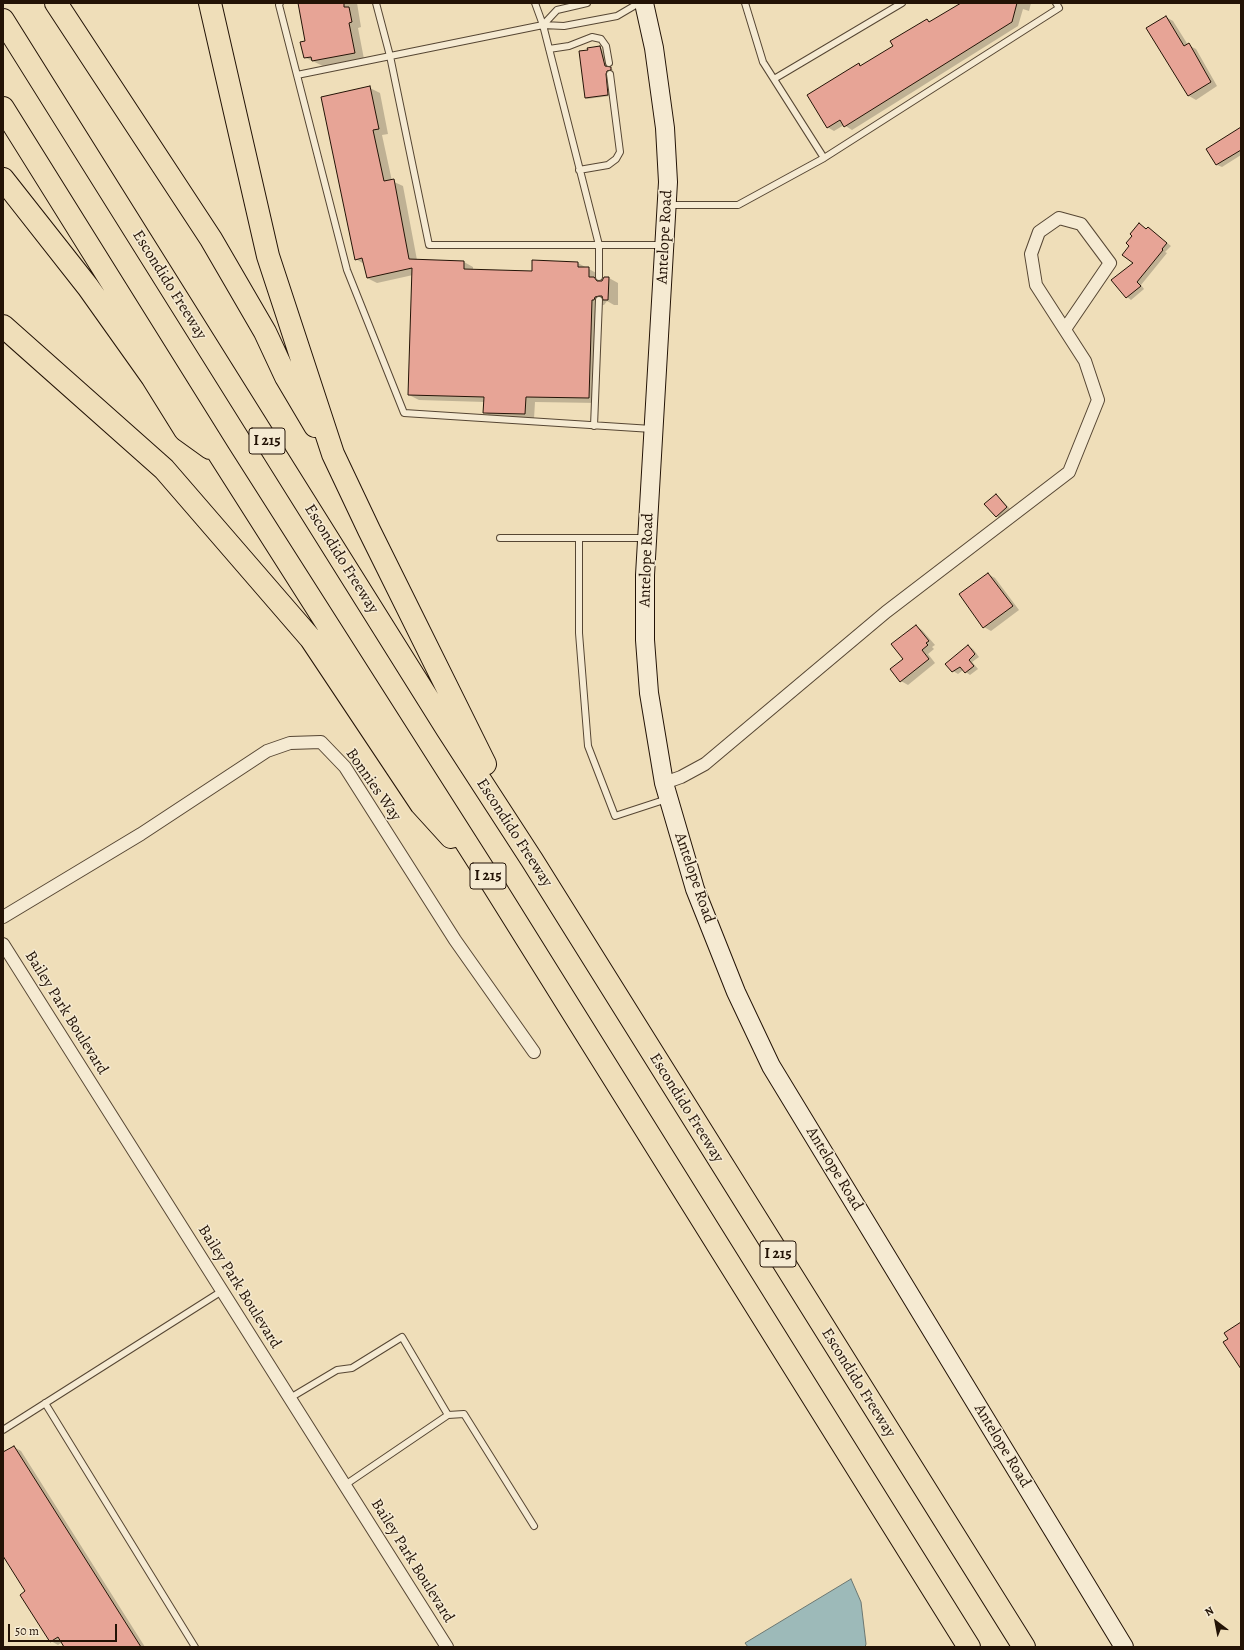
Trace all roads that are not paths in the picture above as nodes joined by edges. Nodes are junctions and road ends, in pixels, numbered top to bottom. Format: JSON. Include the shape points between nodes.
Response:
{"nodes":[{"id":1,"x":56,"y":3,"type":"edge"},
{"id":2,"x":210,"y":3,"type":"edge"},
{"id":3,"x":280,"y":3,"type":"edge"},
{"id":4,"x":376,"y":3,"type":"edge"},
{"id":5,"x":534,"y":3,"type":"edge"},
{"id":6,"x":587,"y":3,"type":"edge"},
{"id":7,"x":639,"y":3,"type":"edge"},
{"id":8,"x":644,"y":3,"type":"edge"},
{"id":9,"x":745,"y":3,"type":"edge"},
{"id":10,"x":902,"y":3,"type":"edge"},
{"id":11,"x":1056,"y":3,"type":"edge"},
{"id":12,"x":3,"y":20,"type":"edge"},
{"id":13,"x":543,"y":25,"type":"junction"},
{"id":14,"x":549,"y":49,"type":"junction"},
{"id":15,"x":390,"y":56,"type":"junction"},
{"id":16,"x":608,"y":63,"type":"dead end"},
{"id":17,"x":610,"y":74,"type":"dead end"},
{"id":18,"x":297,"y":75,"type":"junction"},
{"id":19,"x":774,"y":79,"type":"junction"},
{"id":20,"x":3,"y":108,"type":"edge"},
{"id":21,"x":824,"y":158,"type":"junction"},
{"id":22,"x":580,"y":170,"type":"junction"},
{"id":23,"x":3,"y":179,"type":"edge"},
{"id":24,"x":667,"y":205,"type":"junction"},
{"id":25,"x":599,"y":245,"type":"junction"},
{"id":26,"x":664,"y":245,"type":"junction"},
{"id":27,"x":598,"y":277,"type":"dead end"},
{"id":28,"x":599,"y":300,"type":"dead end"},
{"id":29,"x":3,"y":326,"type":"edge"},
{"id":30,"x":1064,"y":328,"type":"junction"},
{"id":31,"x":594,"y":426,"type":"junction"},
{"id":32,"x":654,"y":430,"type":"junction"},
{"id":33,"x":219,"y":454,"type":"junction"},
{"id":34,"x":334,"y":454,"type":"junction"},
{"id":35,"x":500,"y":538,"type":"dead end"},
{"id":36,"x":579,"y":538,"type":"junction"},
{"id":37,"x":647,"y":538,"type":"junction"},
{"id":38,"x":666,"y":791,"type":"junction"},
{"id":39,"x":532,"y":860,"type":"junction"},
{"id":40,"x":492,"y":883,"type":"junction"},
{"id":41,"x":3,"y":917,"type":"edge"},
{"id":42,"x":3,"y":944,"type":"edge"},
{"id":43,"x":534,"y":1052,"type":"dead end"},
{"id":44,"x":222,"y":1291,"type":"junction"},
{"id":45,"x":290,"y":1398,"type":"junction"},
{"id":46,"x":45,"y":1403,"type":"junction"},
{"id":47,"x":448,"y":1415,"type":"junction"},
{"id":48,"x":3,"y":1430,"type":"edge"},
{"id":49,"x":345,"y":1485,"type":"junction"},
{"id":50,"x":534,"y":1526,"type":"dead end"},
{"id":51,"x":195,"y":1647,"type":"edge"},
{"id":52,"x":447,"y":1647,"type":"edge"},
{"id":53,"x":969,"y":1647,"type":"edge"},
{"id":54,"x":1024,"y":1647,"type":"edge"},
{"id":55,"x":1124,"y":1647,"type":"edge"}],
"edges":[{"from":1,"to":34,"type":"highway","via":[[211,239],[265,332],[286,377]]},
{"from":2,"to":34,"type":"highway","via":[[268,256]]},
{"from":3,"to":18,"type":"lane"},
{"from":4,"to":15,"type":"lane"},
{"from":5,"to":13,"type":"lane"},
{"from":6,"to":13,"type":"lane","via":[[557,10]]},
{"from":7,"to":13,"type":"lane","via":[[617,16],[564,26]]},
{"from":8,"to":24,"type":"main road","name":"Antelope Road","via":[[654,48],[664,128]]},
{"from":9,"to":19,"type":"lane","via":[[763,62]]},
{"from":10,"to":19,"type":"lane"},
{"from":11,"to":21,"type":"lane","via":[[1059,8]]},
{"from":12,"to":39,"type":"highway","name":"Escondido Freeway","number":"I 215"},
{"from":13,"to":14,"type":"lane"},
{"from":13,"to":15,"type":"lane"},
{"from":14,"to":16,"type":"lane","via":[[570,46],[592,37],[601,39],[606,46]]},
{"from":14,"to":22,"type":"lane"},
{"from":15,"to":18,"type":"lane"},
{"from":15,"to":25,"type":"lane","via":[[429,245]]},
{"from":17,"to":22,"type":"lane","via":[[620,152],[608,165]]},
{"from":18,"to":31,"type":"lane","via":[[347,270],[404,413]]},
{"from":19,"to":21,"type":"lane"},
{"from":20,"to":33,"type":"highway","number":"I 215"},
{"from":21,"to":24,"type":"lane","via":[[738,205]]},
{"from":22,"to":25,"type":"lane"},
{"from":23,"to":33,"type":"highway","via":[[88,287],[152,377],[185,430]]},
{"from":24,"to":26,"type":"main road","name":"Antelope Road"},
{"from":25,"to":26,"type":"lane"},
{"from":25,"to":27,"type":"lane"},
{"from":26,"to":32,"type":"main road","name":"Antelope Road"},
{"from":28,"to":31,"type":"lane"},
{"from":29,"to":40,"type":"highway","via":[[164,469],[311,639],[421,804]]},
{"from":30,"to":30,"type":"street","via":[[1036,285],[1031,254],[1039,232],[1059,218],[1081,224],[1110,263]]},
{"from":30,"to":38,"type":"street","via":[[1085,361],[1098,400],[1069,472],[886,612],[705,764],[680,777]]},
{"from":31,"to":32,"type":"lane"},
{"from":32,"to":37,"type":"main road","name":"Antelope Road"},
{"from":33,"to":40,"type":"highway","number":"I 215"},
{"from":34,"to":39,"type":"highway"},
{"from":35,"to":36,"type":"lane"},
{"from":36,"to":37,"type":"lane"},
{"from":36,"to":38,"type":"lane","via":[[578,633],[588,746],[615,816]]},
{"from":37,"to":38,"type":"main road","name":"Antelope Road","via":[[645,632],[649,693]]},
{"from":38,"to":55,"type":"main road","name":"Antelope Road","via":[[695,889],[736,992],[772,1066]]},
{"from":39,"to":54,"type":"highway","name":"Escondido Freeway","number":"I 215"},
{"from":40,"to":53,"type":"highway","number":"I 215"},
{"from":41,"to":43,"type":"street","name":"Bonnies Way","via":[[141,834],[268,751],[290,743],[321,742],[345,767],[455,940]]},
{"from":42,"to":44,"type":"street","name":"Bailey Park Boulevard"},
{"from":44,"to":45,"type":"street","name":"Bailey Park Boulevard"},
{"from":44,"to":46,"type":"lane"},
{"from":45,"to":47,"type":"lane","via":[[337,1370],[352,1368],[402,1337]]},
{"from":45,"to":49,"type":"street","name":"Bailey Park Boulevard"},
{"from":46,"to":48,"type":"lane"},
{"from":46,"to":51,"type":"lane"},
{"from":47,"to":49,"type":"lane"},
{"from":47,"to":50,"type":"lane","via":[[464,1414]]},
{"from":49,"to":52,"type":"street","name":"Bailey Park Boulevard"}]}
